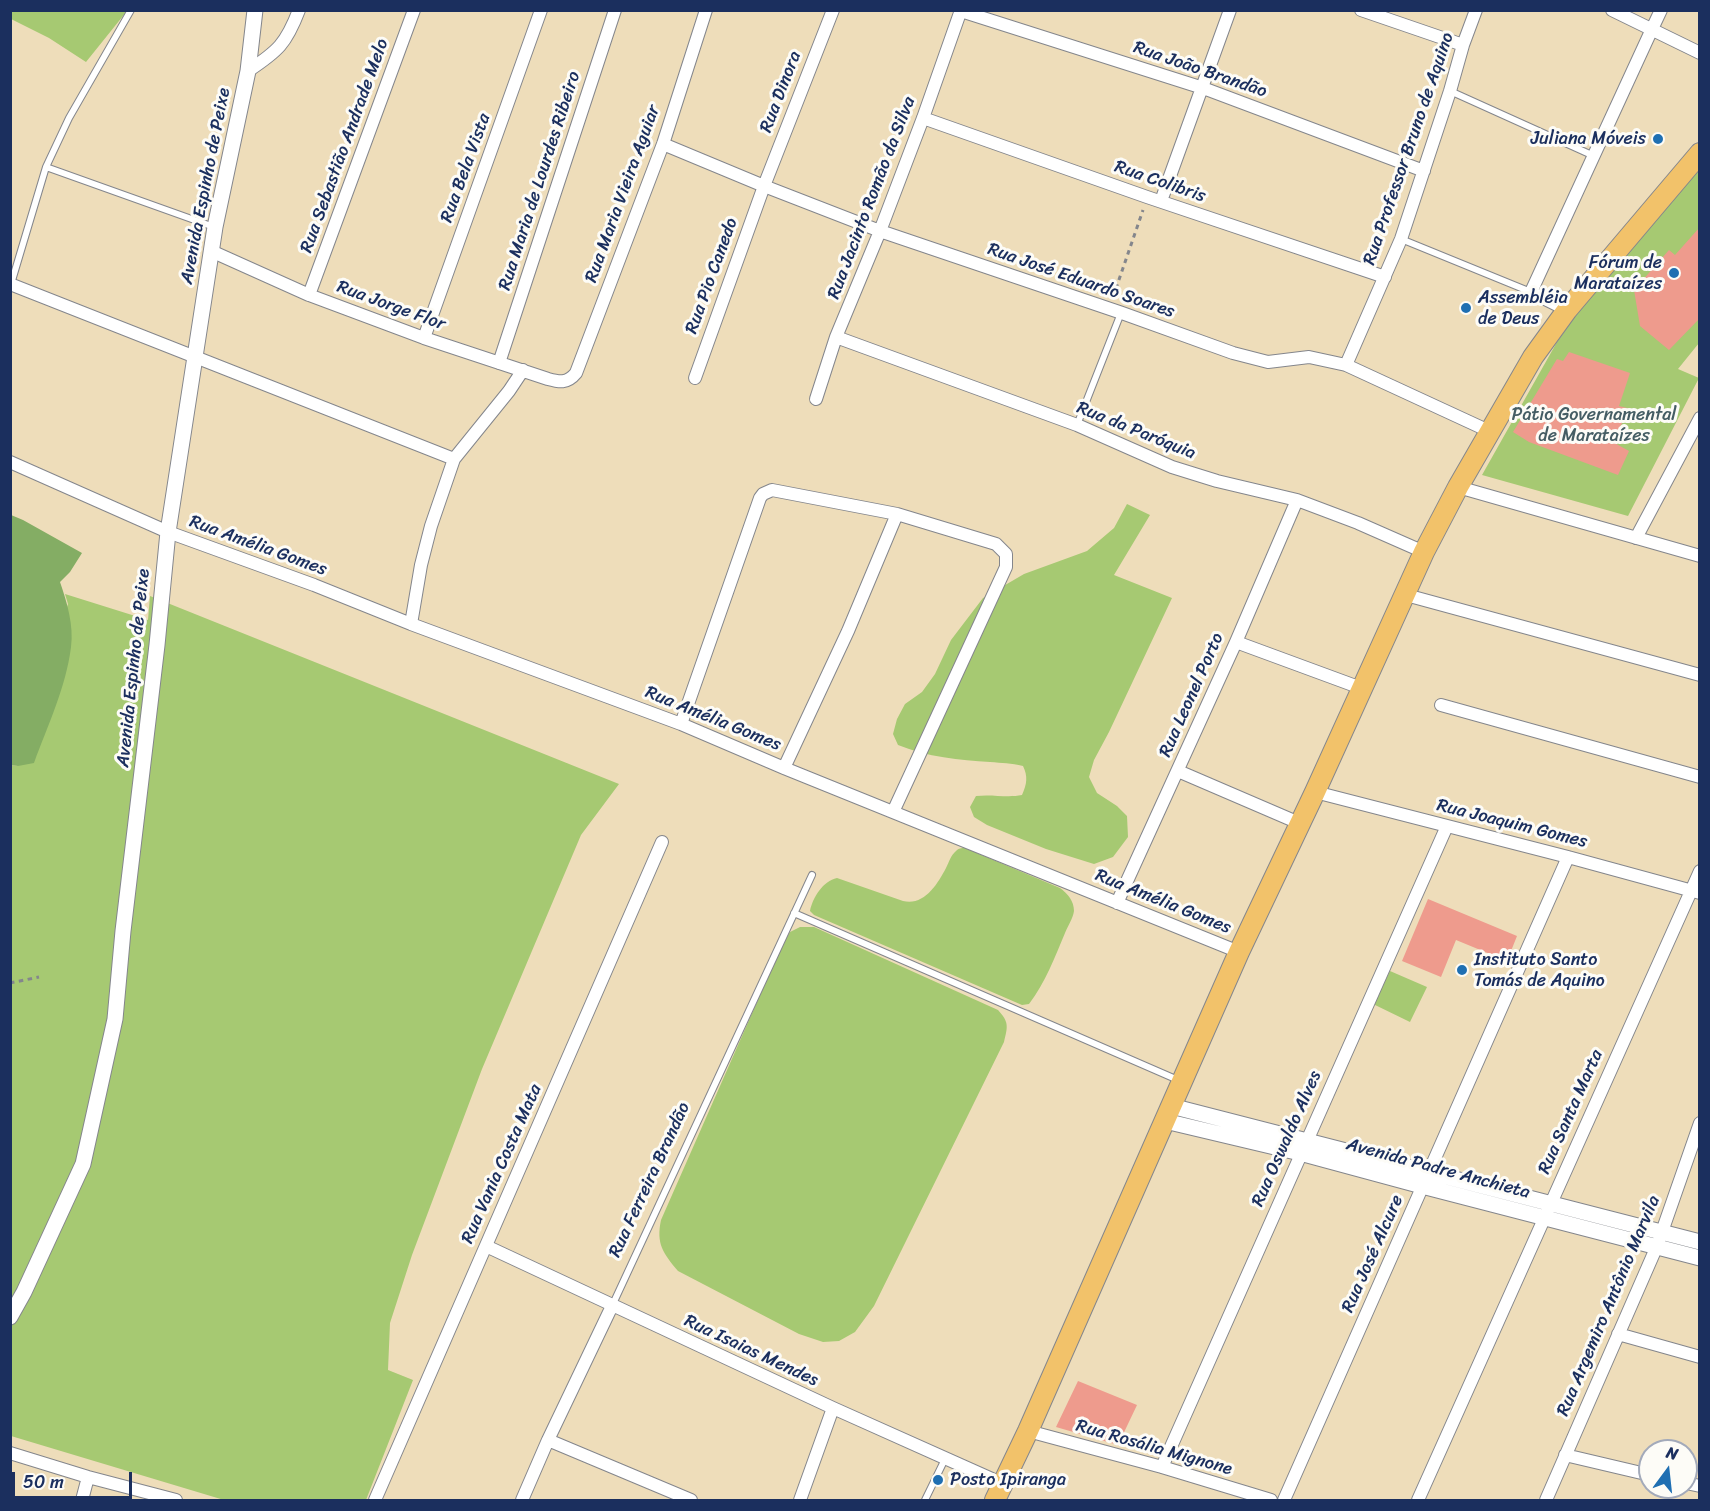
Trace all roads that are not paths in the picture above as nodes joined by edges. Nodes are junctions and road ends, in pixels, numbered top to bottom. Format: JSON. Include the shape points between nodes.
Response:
{"nodes":[{"id":1,"x":131,"y":10,"type":"edge"},
{"id":2,"x":255,"y":10,"type":"edge"},
{"id":3,"x":300,"y":10,"type":"edge"},
{"id":4,"x":414,"y":10,"type":"edge"},
{"id":5,"x":541,"y":10,"type":"edge"},
{"id":6,"x":615,"y":10,"type":"edge"},
{"id":7,"x":706,"y":10,"type":"edge"},
{"id":8,"x":833,"y":10,"type":"edge"},
{"id":9,"x":1230,"y":10,"type":"edge"},
{"id":10,"x":1361,"y":10,"type":"edge"},
{"id":11,"x":1476,"y":10,"type":"edge"},
{"id":12,"x":1612,"y":10,"type":"edge"},
{"id":13,"x":1661,"y":10,"type":"edge"},
{"id":14,"x":961,"y":11,"type":"edge"},
{"id":15,"x":1652,"y":28,"type":"junction"},
{"id":16,"x":1463,"y":45,"type":"junction"},
{"id":17,"x":1700,"y":53,"type":"edge"},
{"id":18,"x":248,"y":71,"type":"junction"},
{"id":19,"x":1203,"y":88,"type":"junction"},
{"id":20,"x":1450,"y":91,"type":"junction"},
{"id":21,"x":923,"y":118,"type":"junction"},
{"id":22,"x":663,"y":144,"type":"junction"},
{"id":23,"x":1700,"y":153,"type":"edge"},
{"id":24,"x":1594,"y":156,"type":"junction"},
{"id":25,"x":46,"y":167,"type":"junction"},
{"id":26,"x":1424,"y":171,"type":"junction"},
{"id":27,"x":764,"y":186,"type":"junction"},
{"id":28,"x":1161,"y":201,"type":"junction"},
{"id":29,"x":215,"y":227,"type":"junction"},
{"id":30,"x":880,"y":231,"type":"junction"},
{"id":31,"x":1401,"y":239,"type":"junction"},
{"id":32,"x":212,"y":251,"type":"junction"},
{"id":33,"x":1385,"y":277,"type":"junction"},
{"id":34,"x":11,"y":284,"type":"edge"},
{"id":35,"x":1531,"y":292,"type":"junction"},
{"id":36,"x":309,"y":295,"type":"junction"},
{"id":37,"x":1567,"y":310,"type":"junction"},
{"id":38,"x":1122,"y":313,"type":"junction"},
{"id":39,"x":424,"y":338,"type":"junction"},
{"id":40,"x":836,"y":338,"type":"junction"},
{"id":41,"x":195,"y":356,"type":"junction"},
{"id":42,"x":499,"y":363,"type":"junction"},
{"id":43,"x":1346,"y":364,"type":"junction"},
{"id":44,"x":523,"y":370,"type":"junction"},
{"id":45,"x":695,"y":378,"type":"dead end"},
{"id":46,"x":562,"y":382,"type":"joint"},
{"id":47,"x":816,"y":399,"type":"dead end"},
{"id":48,"x":1700,"y":418,"type":"edge"},
{"id":49,"x":1077,"y":425,"type":"junction"},
{"id":50,"x":1489,"y":431,"type":"junction"},
{"id":51,"x":454,"y":459,"type":"junction"},
{"id":52,"x":10,"y":462,"type":"edge"},
{"id":53,"x":1458,"y":488,"type":"junction"},
{"id":54,"x":1297,"y":500,"type":"junction"},
{"id":55,"x":897,"y":514,"type":"junction"},
{"id":56,"x":168,"y":532,"type":"junction"},
{"id":57,"x":1636,"y":538,"type":"junction"},
{"id":58,"x":1424,"y":552,"type":"junction"},
{"id":59,"x":1700,"y":555,"type":"edge"},
{"id":60,"x":1406,"y":595,"type":"junction"},
{"id":61,"x":411,"y":624,"type":"junction"},
{"id":62,"x":1236,"y":642,"type":"junction"},
{"id":63,"x":1700,"y":675,"type":"edge"},
{"id":64,"x":1361,"y":688,"type":"junction"},
{"id":65,"x":1441,"y":705,"type":"dead end"},
{"id":66,"x":681,"y":724,"type":"junction"},
{"id":67,"x":784,"y":768,"type":"junction"},
{"id":68,"x":1178,"y":771,"type":"junction"},
{"id":69,"x":1700,"y":777,"type":"edge"},
{"id":70,"x":1315,"y":792,"type":"junction"},
{"id":71,"x":893,"y":812,"type":"junction"},
{"id":72,"x":1299,"y":823,"type":"junction"},
{"id":73,"x":1447,"y":826,"type":"junction"},
{"id":74,"x":662,"y":842,"type":"dead end"},
{"id":75,"x":1568,"y":857,"type":"junction"},
{"id":76,"x":1700,"y":870,"type":"edge"},
{"id":77,"x":812,"y":874,"type":"dead end"},
{"id":78,"x":1695,"y":892,"type":"edge"},
{"id":79,"x":1117,"y":903,"type":"junction"},
{"id":80,"x":794,"y":913,"type":"junction"},
{"id":81,"x":1239,"y":952,"type":"junction"},
{"id":82,"x":1182,"y":1081,"type":"junction"},
{"id":83,"x":1168,"y":1113,"type":"junction"},
{"id":84,"x":1700,"y":1123,"type":"edge"},
{"id":85,"x":1304,"y":1146,"type":"junction"},
{"id":86,"x":1425,"y":1179,"type":"junction"},
{"id":87,"x":1547,"y":1211,"type":"junction"},
{"id":88,"x":1659,"y":1239,"type":"junction"},
{"id":89,"x":1700,"y":1242,"type":"edge"},
{"id":90,"x":486,"y":1246,"type":"junction"},
{"id":91,"x":1700,"y":1258,"type":"edge"},
{"id":92,"x":612,"y":1306,"type":"junction"},
{"id":93,"x":10,"y":1317,"type":"edge"},
{"id":94,"x":1618,"y":1334,"type":"junction"},
{"id":95,"x":1700,"y":1357,"type":"edge"},
{"id":96,"x":833,"y":1408,"type":"junction"},
{"id":97,"x":1028,"y":1431,"type":"junction"},
{"id":98,"x":548,"y":1440,"type":"junction"},
{"id":99,"x":10,"y":1453,"type":"edge"},
{"id":100,"x":1565,"y":1455,"type":"junction"},
{"id":101,"x":945,"y":1459,"type":"junction"},
{"id":102,"x":1162,"y":1467,"type":"junction"},
{"id":103,"x":1638,"y":1472,"type":"edge"},
{"id":104,"x":88,"y":1477,"type":"junction"},
{"id":105,"x":999,"y":1492,"type":"edge"},
{"id":106,"x":82,"y":1500,"type":"edge"},
{"id":107,"x":177,"y":1500,"type":"edge"},
{"id":108,"x":375,"y":1500,"type":"edge"},
{"id":109,"x":522,"y":1500,"type":"edge"},
{"id":110,"x":691,"y":1500,"type":"edge"},
{"id":111,"x":800,"y":1500,"type":"edge"},
{"id":112,"x":925,"y":1500,"type":"edge"},
{"id":113,"x":1271,"y":1500,"type":"edge"},
{"id":114,"x":1284,"y":1500,"type":"edge"},
{"id":115,"x":1418,"y":1500,"type":"edge"},
{"id":116,"x":1546,"y":1500,"type":"edge"}],
"edges":[{"from":1,"to":25,"type":"lane","via":[[69,117]]},
{"from":2,"to":18,"type":"street","name":"Avenida Espinho de Peixe"},
{"from":3,"to":18,"type":"street","via":[[282,44]]},
{"from":4,"to":36,"type":"street","name":"Rua Sebastião Andrade Melo"},
{"from":5,"to":39,"type":"street","name":"Rua Bela Vista"},
{"from":6,"to":42,"type":"street","name":"Rua Maria de Lourdes Ribeiro"},
{"from":7,"to":22,"type":"street","name":"Rua Maria Vieira Aguiar"},
{"from":8,"to":27,"type":"street","name":"Rua Dinora"},
{"from":9,"to":19,"type":"street"},
{"from":10,"to":16,"type":"street"},
{"from":11,"to":16,"type":"street","name":"Rua Professor Bruno de Aquino"},
{"from":12,"to":15,"type":"street"},
{"from":13,"to":15,"type":"street"},
{"from":14,"to":19,"type":"street","name":"Rua João Brandão"},
{"from":14,"to":21,"type":"street","name":"Rua Jacinto Romão da Silva"},
{"from":15,"to":17,"type":"street"},
{"from":15,"to":24,"type":"street"},
{"from":16,"to":20,"type":"street","name":"Rua Professor Bruno de Aquino"},
{"from":18,"to":29,"type":"street","name":"Avenida Espinho de Peixe"},
{"from":19,"to":26,"type":"street","name":"Rua João Brandão"},
{"from":19,"to":28,"type":"street"},
{"from":20,"to":24,"type":"lane"},
{"from":20,"to":26,"type":"street","name":"Rua Professor Bruno de Aquino"},
{"from":21,"to":28,"type":"street","name":"Rua Colibris"},
{"from":21,"to":30,"type":"street","name":"Rua Jacinto Romão da Silva"},
{"from":22,"to":27,"type":"street","name":"Rua José Eduardo Soares"},
{"from":22,"to":46,"type":"street","name":"Rua Maria Vieira Aguiar","via":[[576,373]]},
{"from":23,"to":37,"type":"main road"},
{"from":24,"to":35,"type":"street"},
{"from":25,"to":29,"type":"lane"},
{"from":25,"to":34,"type":"lane"},
{"from":26,"to":31,"type":"street","name":"Rua Professor Bruno de Aquino"},
{"from":27,"to":30,"type":"street","name":"Rua José Eduardo Soares"},
{"from":27,"to":45,"type":"street","name":"Rua Pio Canedo"},
{"from":28,"to":33,"type":"street","name":"Rua Colibris"},
{"from":29,"to":32,"type":"street","name":"Avenida Espinho de Peixe"},
{"from":30,"to":38,"type":"street","name":"Rua José Eduardo Soares"},
{"from":30,"to":40,"type":"street","name":"Rua Jacinto Romão da Silva"},
{"from":31,"to":33,"type":"street","name":"Rua Professor Bruno de Aquino"},
{"from":31,"to":35,"type":"lane"},
{"from":32,"to":36,"type":"street","name":"Rua Jorge Flor"},
{"from":32,"to":41,"type":"street","name":"Avenida Espinho de Peixe"},
{"from":33,"to":43,"type":"street","name":"Rua Professor Bruno de Aquino"},
{"from":34,"to":41,"type":"street"},
{"from":35,"to":37,"type":"street"},
{"from":36,"to":39,"type":"street","name":"Rua Jorge Flor"},
{"from":37,"to":50,"type":"main road","via":[[1533,357]]},
{"from":38,"to":43,"type":"street","name":"Rua José Eduardo Soares","via":[[1252,359],[1268,362],[1309,357]]},
{"from":38,"to":49,"type":"lane"},
{"from":39,"to":42,"type":"street","name":"Rua Jorge Flor"},
{"from":40,"to":47,"type":"street","name":"Rua Jacinto Romão da Silva"},
{"from":40,"to":49,"type":"street","name":"Rua da Paróquia"},
{"from":41,"to":51,"type":"street"},
{"from":41,"to":56,"type":"street","name":"Avenida Espinho de Peixe"},
{"from":42,"to":44,"type":"street","name":"Rua Jorge Flor"},
{"from":43,"to":50,"type":"street","name":"Rua José Eduardo Soares"},
{"from":44,"to":46,"type":"street","name":"Rua Jorge Flor"},
{"from":44,"to":51,"type":"street"},
{"from":48,"to":57,"type":"street"},
{"from":49,"to":54,"type":"street","name":"Rua da Paróquia","via":[[1194,474]]},
{"from":50,"to":53,"type":"main road"},
{"from":51,"to":61,"type":"street","via":[[431,526]]},
{"from":52,"to":56,"type":"street","name":"Rua Amélia Gomes"},
{"from":53,"to":57,"type":"street"},
{"from":53,"to":58,"type":"main road"},
{"from":54,"to":58,"type":"street","name":"Rua da Paróquia"},
{"from":54,"to":62,"type":"street","name":"Rua Leonel Porto"},
{"from":55,"to":66,"type":"street","via":[[772,490],[763,494]]},
{"from":55,"to":67,"type":"street"},
{"from":55,"to":71,"type":"street","via":[[996,544],[1006,554],[1006,567]]},
{"from":56,"to":61,"type":"street","name":"Rua Amélia Gomes"},
{"from":56,"to":93,"type":"street","name":"Avenida Espinho de Peixe","via":[[113,1029],[83,1164]]},
{"from":57,"to":59,"type":"street"},
{"from":58,"to":60,"type":"main road"},
{"from":60,"to":63,"type":"street"},
{"from":60,"to":64,"type":"main road"},
{"from":61,"to":66,"type":"street","name":"Rua Amélia Gomes"},
{"from":62,"to":64,"type":"street"},
{"from":62,"to":68,"type":"street","name":"Rua Leonel Porto"},
{"from":64,"to":70,"type":"main road"},
{"from":65,"to":69,"type":"street"},
{"from":66,"to":67,"type":"street","name":"Rua Amélia Gomes"},
{"from":67,"to":71,"type":"street","name":"Rua Amélia Gomes"},
{"from":68,"to":72,"type":"street"},
{"from":68,"to":79,"type":"street","name":"Rua Leonel Porto"},
{"from":70,"to":72,"type":"main road"},
{"from":70,"to":73,"type":"street","name":"Rua Joaquim Gomes"},
{"from":71,"to":79,"type":"street","name":"Rua Amélia Gomes"},
{"from":72,"to":81,"type":"main road"},
{"from":73,"to":75,"type":"street","name":"Rua Joaquim Gomes"},
{"from":73,"to":85,"type":"street","name":"Rua Oswaldo Alves"},
{"from":74,"to":90,"type":"street","name":"Rua Vania Costa Mata"},
{"from":75,"to":78,"type":"street","name":"Rua Joaquim Gomes"},
{"from":75,"to":86,"type":"street","name":"Rua José Alcure"},
{"from":76,"to":78,"type":"street","name":"Rua Santa Marta"},
{"from":77,"to":80,"type":"lane","name":"Rua Ferreira Brandão"},
{"from":78,"to":87,"type":"street","name":"Rua Santa Marta"},
{"from":79,"to":81,"type":"street","name":"Rua Amélia Gomes"},
{"from":80,"to":82,"type":"lane"},
{"from":80,"to":92,"type":"lane","name":"Rua Ferreira Brandão"},
{"from":81,"to":82,"type":"main road"},
{"from":82,"to":83,"type":"main road"},
{"from":83,"to":85,"type":"street","name":"Avenida Padre Anchieta"},
{"from":83,"to":97,"type":"main road"},
{"from":84,"to":88,"type":"street","name":"Rua Argemiro Antônio Marvila"},
{"from":85,"to":86,"type":"street","name":"Avenida Padre Anchieta"},
{"from":85,"to":102,"type":"street","name":"Rua Oswaldo Alves"},
{"from":86,"to":87,"type":"street","name":"Avenida Padre Anchieta"},
{"from":86,"to":114,"type":"street","name":"Rua José Alcure"},
{"from":87,"to":88,"type":"street","name":"Avenida Padre Anchieta"},
{"from":87,"to":115,"type":"street","name":"Rua Santa Marta"},
{"from":88,"to":89,"type":"street","name":"Avenida Padre Anchieta"},
{"from":88,"to":91,"type":"street","name":"Avenida Padre Anchieta"},
{"from":88,"to":94,"type":"street","name":"Rua Argemiro Antônio Marvila"},
{"from":90,"to":92,"type":"street","name":"Rua Isaias Mendes"},
{"from":90,"to":108,"type":"street","name":"Rua Vania Costa Mata"},
{"from":92,"to":96,"type":"street","name":"Rua Isaias Mendes"},
{"from":92,"to":98,"type":"street","name":"Rua Ferreira Brandão"},
{"from":94,"to":95,"type":"street"},
{"from":94,"to":100,"type":"street","name":"Rua Argemiro Antônio Marvila"},
{"from":96,"to":101,"type":"street","name":"Rua Isaias Mendes"},
{"from":96,"to":111,"type":"street"},
{"from":97,"to":102,"type":"street","name":"Rua Rosália Mignone"},
{"from":97,"to":105,"type":"main road"},
{"from":98,"to":109,"type":"street","name":"Rua Ferreira Brandão"},
{"from":98,"to":110,"type":"street"},
{"from":99,"to":104,"type":"street"},
{"from":100,"to":103,"type":"street"},
{"from":100,"to":116,"type":"street","name":"Rua Argemiro Antônio Marvila"},
{"from":101,"to":105,"type":"street","name":"Rua Isaias Mendes"},
{"from":101,"to":112,"type":"lane"},
{"from":102,"to":113,"type":"street","name":"Rua Rosália Mignone"},
{"from":104,"to":106,"type":"street"},
{"from":104,"to":107,"type":"street"}]}
